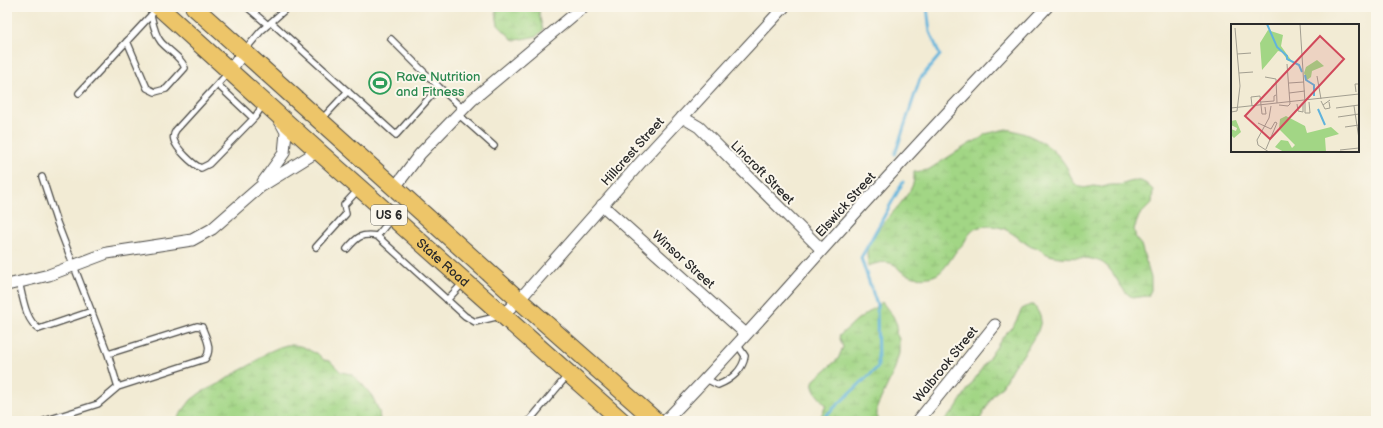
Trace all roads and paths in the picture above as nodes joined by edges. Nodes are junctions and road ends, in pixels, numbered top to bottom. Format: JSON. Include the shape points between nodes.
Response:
{"nodes":[{"id":1,"x":194,"y":7,"type":"edge"},
{"id":2,"x":247,"y":7,"type":"edge"},
{"id":3,"x":259,"y":7,"type":"edge"},
{"id":4,"x":288,"y":7,"type":"edge"},
{"id":5,"x":583,"y":7,"type":"edge"},
{"id":6,"x":784,"y":7,"type":"edge"},
{"id":7,"x":1047,"y":7,"type":"edge"},
{"id":8,"x":156,"y":10,"type":"edge"},
{"id":9,"x":254,"y":13,"type":"junction"},
{"id":10,"x":269,"y":23,"type":"junction"},
{"id":11,"x":391,"y":39,"type":"dead end"},
{"id":12,"x":127,"y":41,"type":"junction"},
{"id":13,"x":244,"y":51,"type":"junction"},
{"id":14,"x":230,"y":71,"type":"junction"},
{"id":15,"x":218,"y":84,"type":"junction"},
{"id":16,"x":439,"y":87,"type":"junction"},
{"id":17,"x":348,"y":91,"type":"junction"},
{"id":18,"x":79,"y":93,"type":"dead end"},
{"id":19,"x":269,"y":107,"type":"junction"},
{"id":20,"x":461,"y":111,"type":"junction"},
{"id":21,"x":682,"y":117,"type":"junction"},
{"id":22,"x":254,"y":118,"type":"junction"},
{"id":23,"x":321,"y":121,"type":"junction"},
{"id":24,"x":494,"y":146,"type":"dead end"},
{"id":25,"x":318,"y":151,"type":"junction"},
{"id":26,"x":42,"y":177,"type":"dead end"},
{"id":27,"x":395,"y":186,"type":"junction"},
{"id":28,"x":260,"y":188,"type":"junction"},
{"id":29,"x":359,"y":188,"type":"junction"},
{"id":30,"x":602,"y":205,"type":"junction"},
{"id":31,"x":392,"y":217,"type":"junction"},
{"id":32,"x":377,"y":236,"type":"junction"},
{"id":33,"x":316,"y":247,"type":"dead end"},
{"id":34,"x":347,"y":249,"type":"dead end"},
{"id":35,"x":822,"y":250,"type":"junction"},
{"id":36,"x":74,"y":266,"type":"junction"},
{"id":37,"x":464,"y":281,"type":"junction"},
{"id":38,"x":19,"y":282,"type":"junction"},
{"id":39,"x":7,"y":285,"type":"edge"},
{"id":40,"x":447,"y":300,"type":"junction"},
{"id":41,"x":519,"y":300,"type":"junction"},
{"id":42,"x":92,"y":312,"type":"junction"},
{"id":43,"x":502,"y":316,"type":"junction"},
{"id":44,"x":995,"y":325,"type":"dead end"},
{"id":45,"x":746,"y":334,"type":"junction"},
{"id":46,"x":737,"y":344,"type":"junction"},
{"id":47,"x":108,"y":354,"type":"junction"},
{"id":48,"x":568,"y":374,"type":"junction"},
{"id":49,"x":706,"y":379,"type":"junction"},
{"id":50,"x":118,"y":387,"type":"junction"},
{"id":51,"x":44,"y":421,"type":"edge"},
{"id":52,"x":529,"y":421,"type":"edge"},
{"id":53,"x":621,"y":421,"type":"edge"},
{"id":54,"x":656,"y":421,"type":"edge"},
{"id":55,"x":665,"y":421,"type":"edge"},
{"id":56,"x":918,"y":421,"type":"edge"}],
"edges":[{"from":1,"to":13,"type":"main road","name":"State Road","number":"US 6"},
{"from":2,"to":9,"type":"lane"},
{"from":3,"to":9,"type":"lane"},
{"from":4,"to":10,"type":"lane"},
{"from":5,"to":20,"type":"street"},
{"from":6,"to":21,"type":"street","name":"Hillcrest Street"},
{"from":7,"to":35,"type":"street","name":"Elswick Street"},
{"from":8,"to":12,"type":"lane"},
{"from":8,"to":12,"type":"lane","via":[[155,30],[160,41],[185,68],[166,89],[155,92],[147,88]]},
{"from":8,"to":14,"type":"main road","name":"State Road","number":"US 6"},
{"from":9,"to":10,"type":"lane"},
{"from":10,"to":13,"type":"lane"},
{"from":10,"to":17,"type":"lane"},
{"from":11,"to":16,"type":"lane"},
{"from":12,"to":18,"type":"lane"},
{"from":13,"to":14,"type":"street"},
{"from":13,"to":23,"type":"main road","name":"State Road","number":"US 6"},
{"from":14,"to":15,"type":"lane"},
{"from":14,"to":19,"type":"main road","name":"State Road","number":"US 6"},
{"from":15,"to":22,"type":"lane"},
{"from":15,"to":22,"type":"lane","via":[[174,134],[173,139],[195,166],[201,168],[209,164]]},
{"from":16,"to":17,"type":"lane","via":[[396,135]]},
{"from":16,"to":20,"type":"lane"},
{"from":17,"to":23,"type":"lane"},
{"from":19,"to":22,"type":"lane"},
{"from":19,"to":25,"type":"main road","name":"State Road","number":"US 6"},
{"from":19,"to":28,"type":"street","via":[[286,132],[284,153]]},
{"from":20,"to":24,"type":"lane"},
{"from":20,"to":27,"type":"street","via":[[420,154]]},
{"from":21,"to":30,"type":"street","name":"Hillcrest Street"},
{"from":21,"to":35,"type":"street","name":"Lincroft Street","via":[[698,127]]},
{"from":23,"to":27,"type":"main road","name":"State Road","number":"US 6"},
{"from":25,"to":28,"type":"street"},
{"from":25,"to":29,"type":"main road","name":"State Road","number":"US 6"},
{"from":26,"to":36,"type":"lane"},
{"from":27,"to":41,"type":"main road","name":"State Road","number":"US 6"},
{"from":28,"to":36,"type":"street","via":[[212,229],[192,240],[107,253]]},
{"from":29,"to":31,"type":"main road","name":"State Road","number":"US 6"},
{"from":29,"to":33,"type":"lane","via":[[344,205],[346,214]]},
{"from":30,"to":41,"type":"street","name":"Hillcrest Street"},
{"from":30,"to":45,"type":"street","name":"Winsor Street"},
{"from":31,"to":32,"type":"lane"},
{"from":31,"to":37,"type":"main road","name":"State Road","number":"US 6"},
{"from":32,"to":34,"type":"lane","via":[[366,234],[355,240]]},
{"from":32,"to":40,"type":"lane"},
{"from":35,"to":45,"type":"street","name":"Elswick Street"},
{"from":36,"to":38,"type":"street"},
{"from":36,"to":42,"type":"lane"},
{"from":37,"to":40,"type":"lane"},
{"from":37,"to":43,"type":"main road","name":"State Road","number":"US 6"},
{"from":38,"to":39,"type":"street"},
{"from":38,"to":42,"type":"lane","via":[[29,319],[34,326],[39,328]]},
{"from":40,"to":43,"type":"lane","via":[[475,322]]},
{"from":41,"to":43,"type":"street","name":"Hillcrest Street"},
{"from":41,"to":54,"type":"main road","name":"State Road","number":"US 6"},
{"from":42,"to":47,"type":"lane"},
{"from":43,"to":48,"type":"main road","name":"State Road","number":"US 6"},
{"from":44,"to":56,"type":"street","name":"Walbrook Street"},
{"from":45,"to":46,"type":"street","name":"Elswick Street"},
{"from":46,"to":49,"type":"street","name":"Elswick Street"},
{"from":46,"to":49,"type":"lane","via":[[745,356],[738,372],[727,382],[718,384]]},
{"from":47,"to":50,"type":"lane"},
{"from":47,"to":50,"type":"lane","via":[[197,326],[202,327],[209,345],[209,354],[205,359]]},
{"from":48,"to":52,"type":"lane"},
{"from":48,"to":53,"type":"main road","name":"State Road","number":"US 6"},
{"from":49,"to":55,"type":"street","name":"Elswick Street"},
{"from":50,"to":51,"type":"lane","via":[[98,404]]}]}
